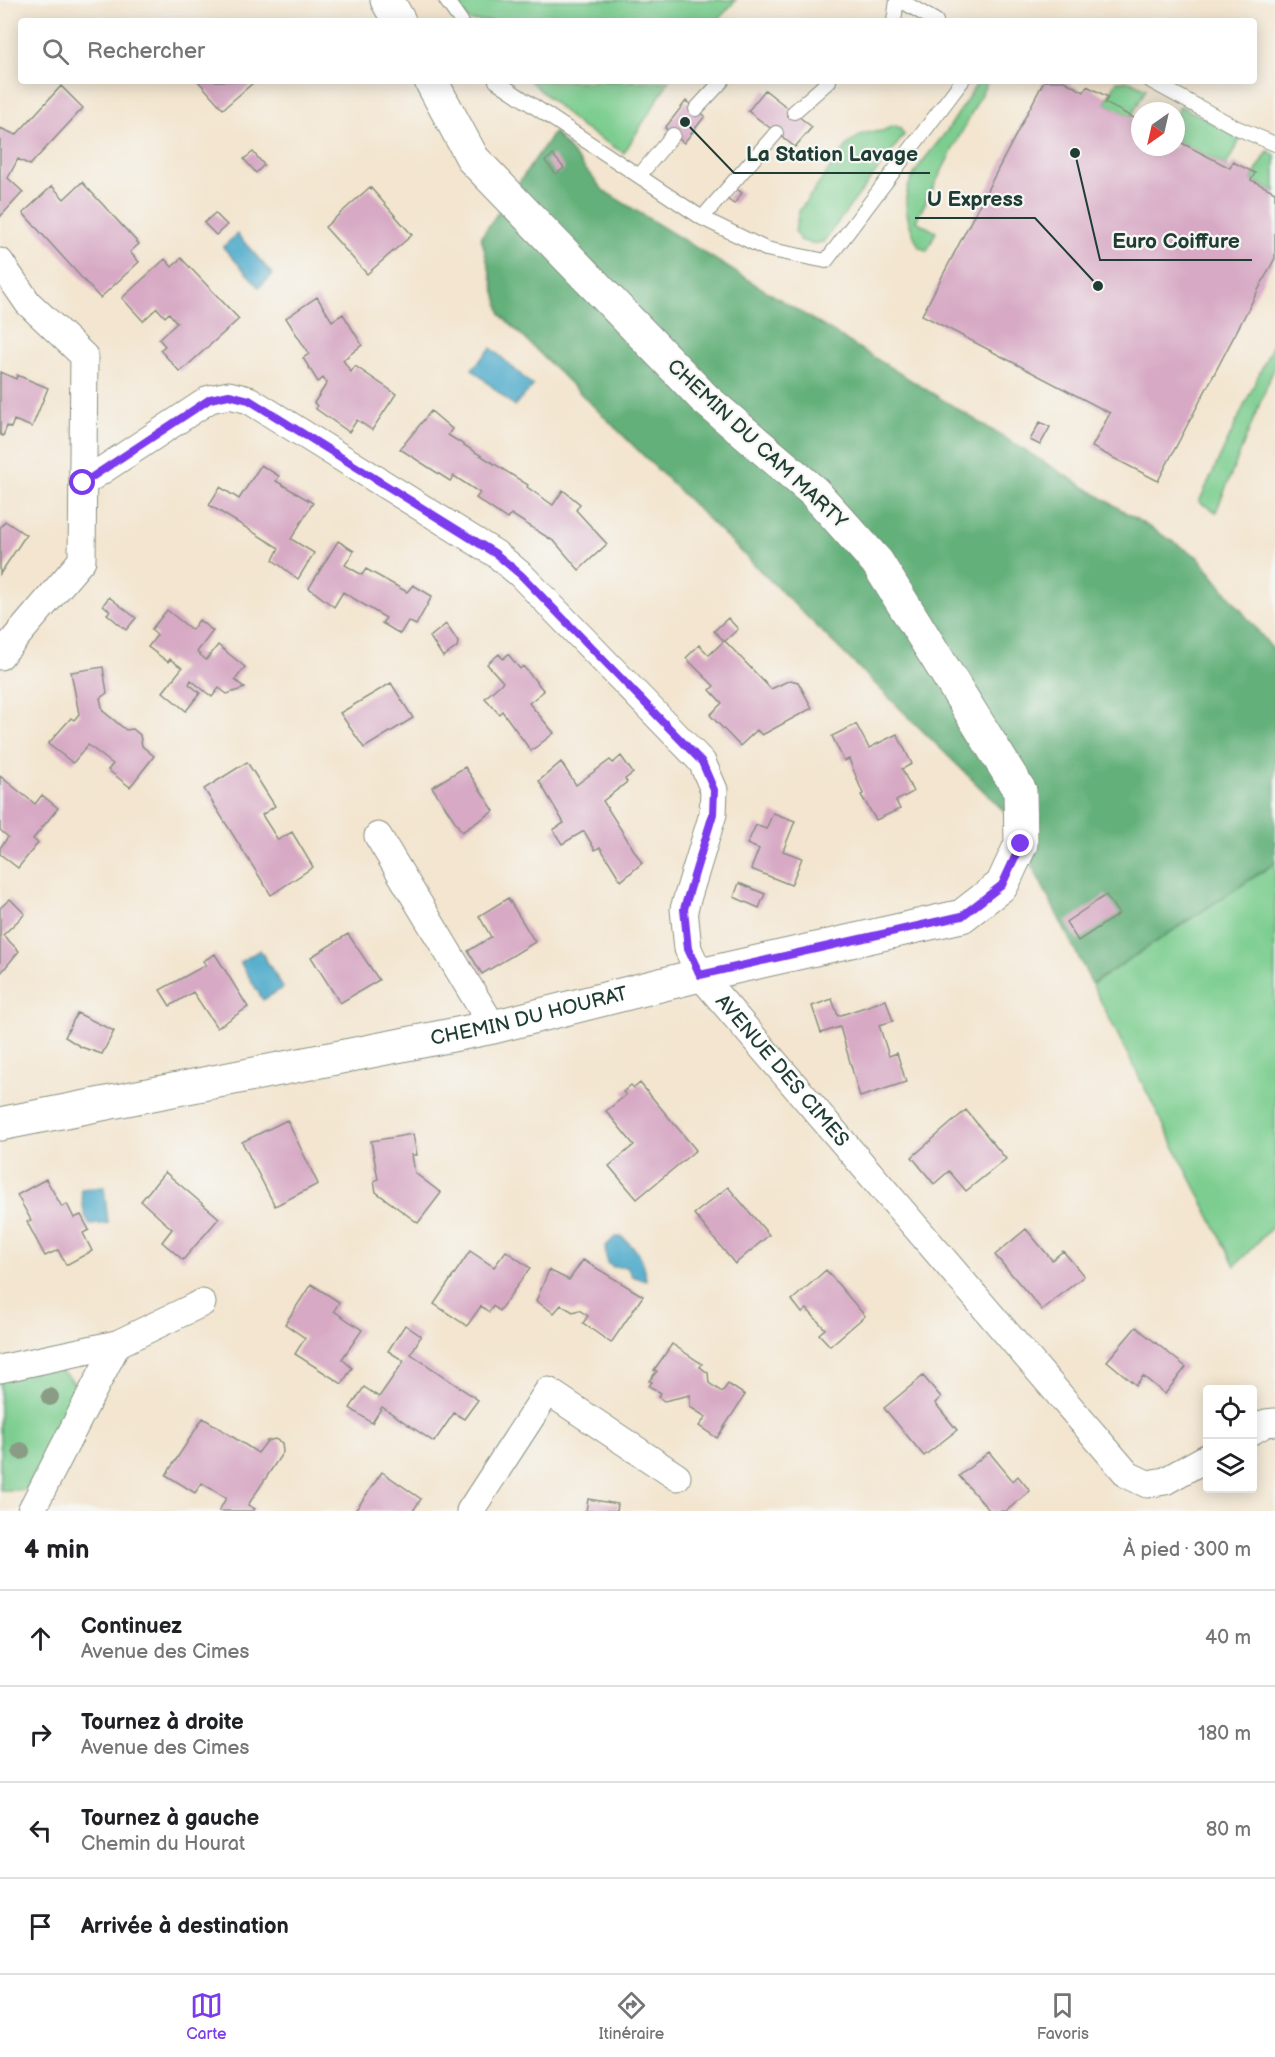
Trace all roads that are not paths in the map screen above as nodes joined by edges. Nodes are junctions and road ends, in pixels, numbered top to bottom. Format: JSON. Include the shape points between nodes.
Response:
{"nodes":[{"id":1,"x":387,"y":0,"type":"edge"},
{"id":2,"x":446,"y":0,"type":"edge"},
{"id":3,"x":898,"y":0,"type":"edge"},
{"id":4,"x":397,"y":18,"type":"edge"},
{"id":5,"x":459,"y":18,"type":"edge"},
{"id":6,"x":895,"y":18,"type":"edge"},
{"id":7,"x":931,"y":18,"type":"edge"},
{"id":8,"x":433,"y":84,"type":"edge"},
{"id":9,"x":501,"y":84,"type":"edge"},
{"id":10,"x":518,"y":84,"type":"edge"},
{"id":11,"x":719,"y":84,"type":"edge"},
{"id":12,"x":826,"y":84,"type":"edge"},
{"id":13,"x":960,"y":84,"type":"edge"},
{"id":14,"x":1156,"y":84,"type":"edge"},
{"id":15,"x":696,"y":109,"type":"dead end"},
{"id":16,"x":542,"y":111,"type":"junction"},
{"id":17,"x":794,"y":112,"type":"dead end"},
{"id":18,"x":776,"y":133,"type":"dead end"},
{"id":19,"x":673,"y":135,"type":"dead end"},
{"id":20,"x":1275,"y":144,"type":"edge"},
{"id":21,"x":639,"y":176,"type":"junction"},
{"id":22,"x":702,"y":218,"type":"junction"},
{"id":23,"x":0,"y":262,"type":"edge"},
{"id":24,"x":83,"y":483,"type":"junction"},
{"id":25,"x":0,"y":655,"type":"edge"},
{"id":26,"x":378,"y":836,"type":"dead end"},
{"id":27,"x":1021,"y":844,"type":"joint"},
{"id":28,"x":700,"y":975,"type":"junction"},
{"id":29,"x":493,"y":1027,"type":"junction"},
{"id":30,"x":0,"y":1124,"type":"edge"},
{"id":31,"x":202,"y":1303,"type":"dead end"},
{"id":32,"x":117,"y":1344,"type":"junction"},
{"id":33,"x":0,"y":1369,"type":"edge"},
{"id":34,"x":1275,"y":1422,"type":"edge"},
{"id":35,"x":1257,"y":1428,"type":"edge"},
{"id":36,"x":1203,"y":1460,"type":"edge"},
{"id":37,"x":677,"y":1477,"type":"dead end"},
{"id":38,"x":31,"y":1511,"type":"edge"},
{"id":39,"x":470,"y":1511,"type":"edge"}],
"edges":[{"from":1,"to":4,"type":"street"},
{"from":2,"to":5,"type":"lane"},
{"from":3,"to":6,"type":"lane"},
{"from":3,"to":7,"type":"lane"},
{"from":8,"to":27,"type":"street","name":"CHEMIN DU CAM MARTY","via":[[473,159],[704,398],[814,492],[877,562],[1020,791]]},
{"from":9,"to":16,"type":"lane"},
{"from":10,"to":16,"type":"lane"},
{"from":11,"to":15,"type":"lane"},
{"from":12,"to":17,"type":"lane"},
{"from":13,"to":22,"type":"lane","via":[[826,261],[766,249]]},
{"from":14,"to":20,"type":"lane"},
{"from":16,"to":21,"type":"lane"},
{"from":18,"to":22,"type":"lane"},
{"from":19,"to":21,"type":"lane"},
{"from":21,"to":22,"type":"lane"},
{"from":23,"to":24,"type":"street","via":[[28,303],[84,356]]},
{"from":24,"to":25,"type":"street","via":[[82,560]]},
{"from":24,"to":28,"type":"street","name":"AVENUE DES CIMES","via":[[210,399],[229,395],[249,400],[496,554],[702,762],[714,790],[713,814],[684,909],[688,949]]},
{"from":26,"to":29,"type":"street"},
{"from":27,"to":28,"type":"street","name":"CHEMIN DU HOURAT","via":[[1002,885],[962,916]]},
{"from":28,"to":29,"type":"street","name":"CHEMIN DU HOURAT"},
{"from":28,"to":36,"type":"street","name":"AVENUE DES CIMES","via":[[1128,1475],[1147,1484],[1165,1481]]},
{"from":29,"to":30,"type":"street","name":"CHEMIN DU HOURAT"},
{"from":31,"to":32,"type":"street"},
{"from":32,"to":33,"type":"street"},
{"from":32,"to":38,"type":"street"},
{"from":34,"to":35,"type":"street"},
{"from":37,"to":39,"type":"street","via":[[548,1391]]}]}
